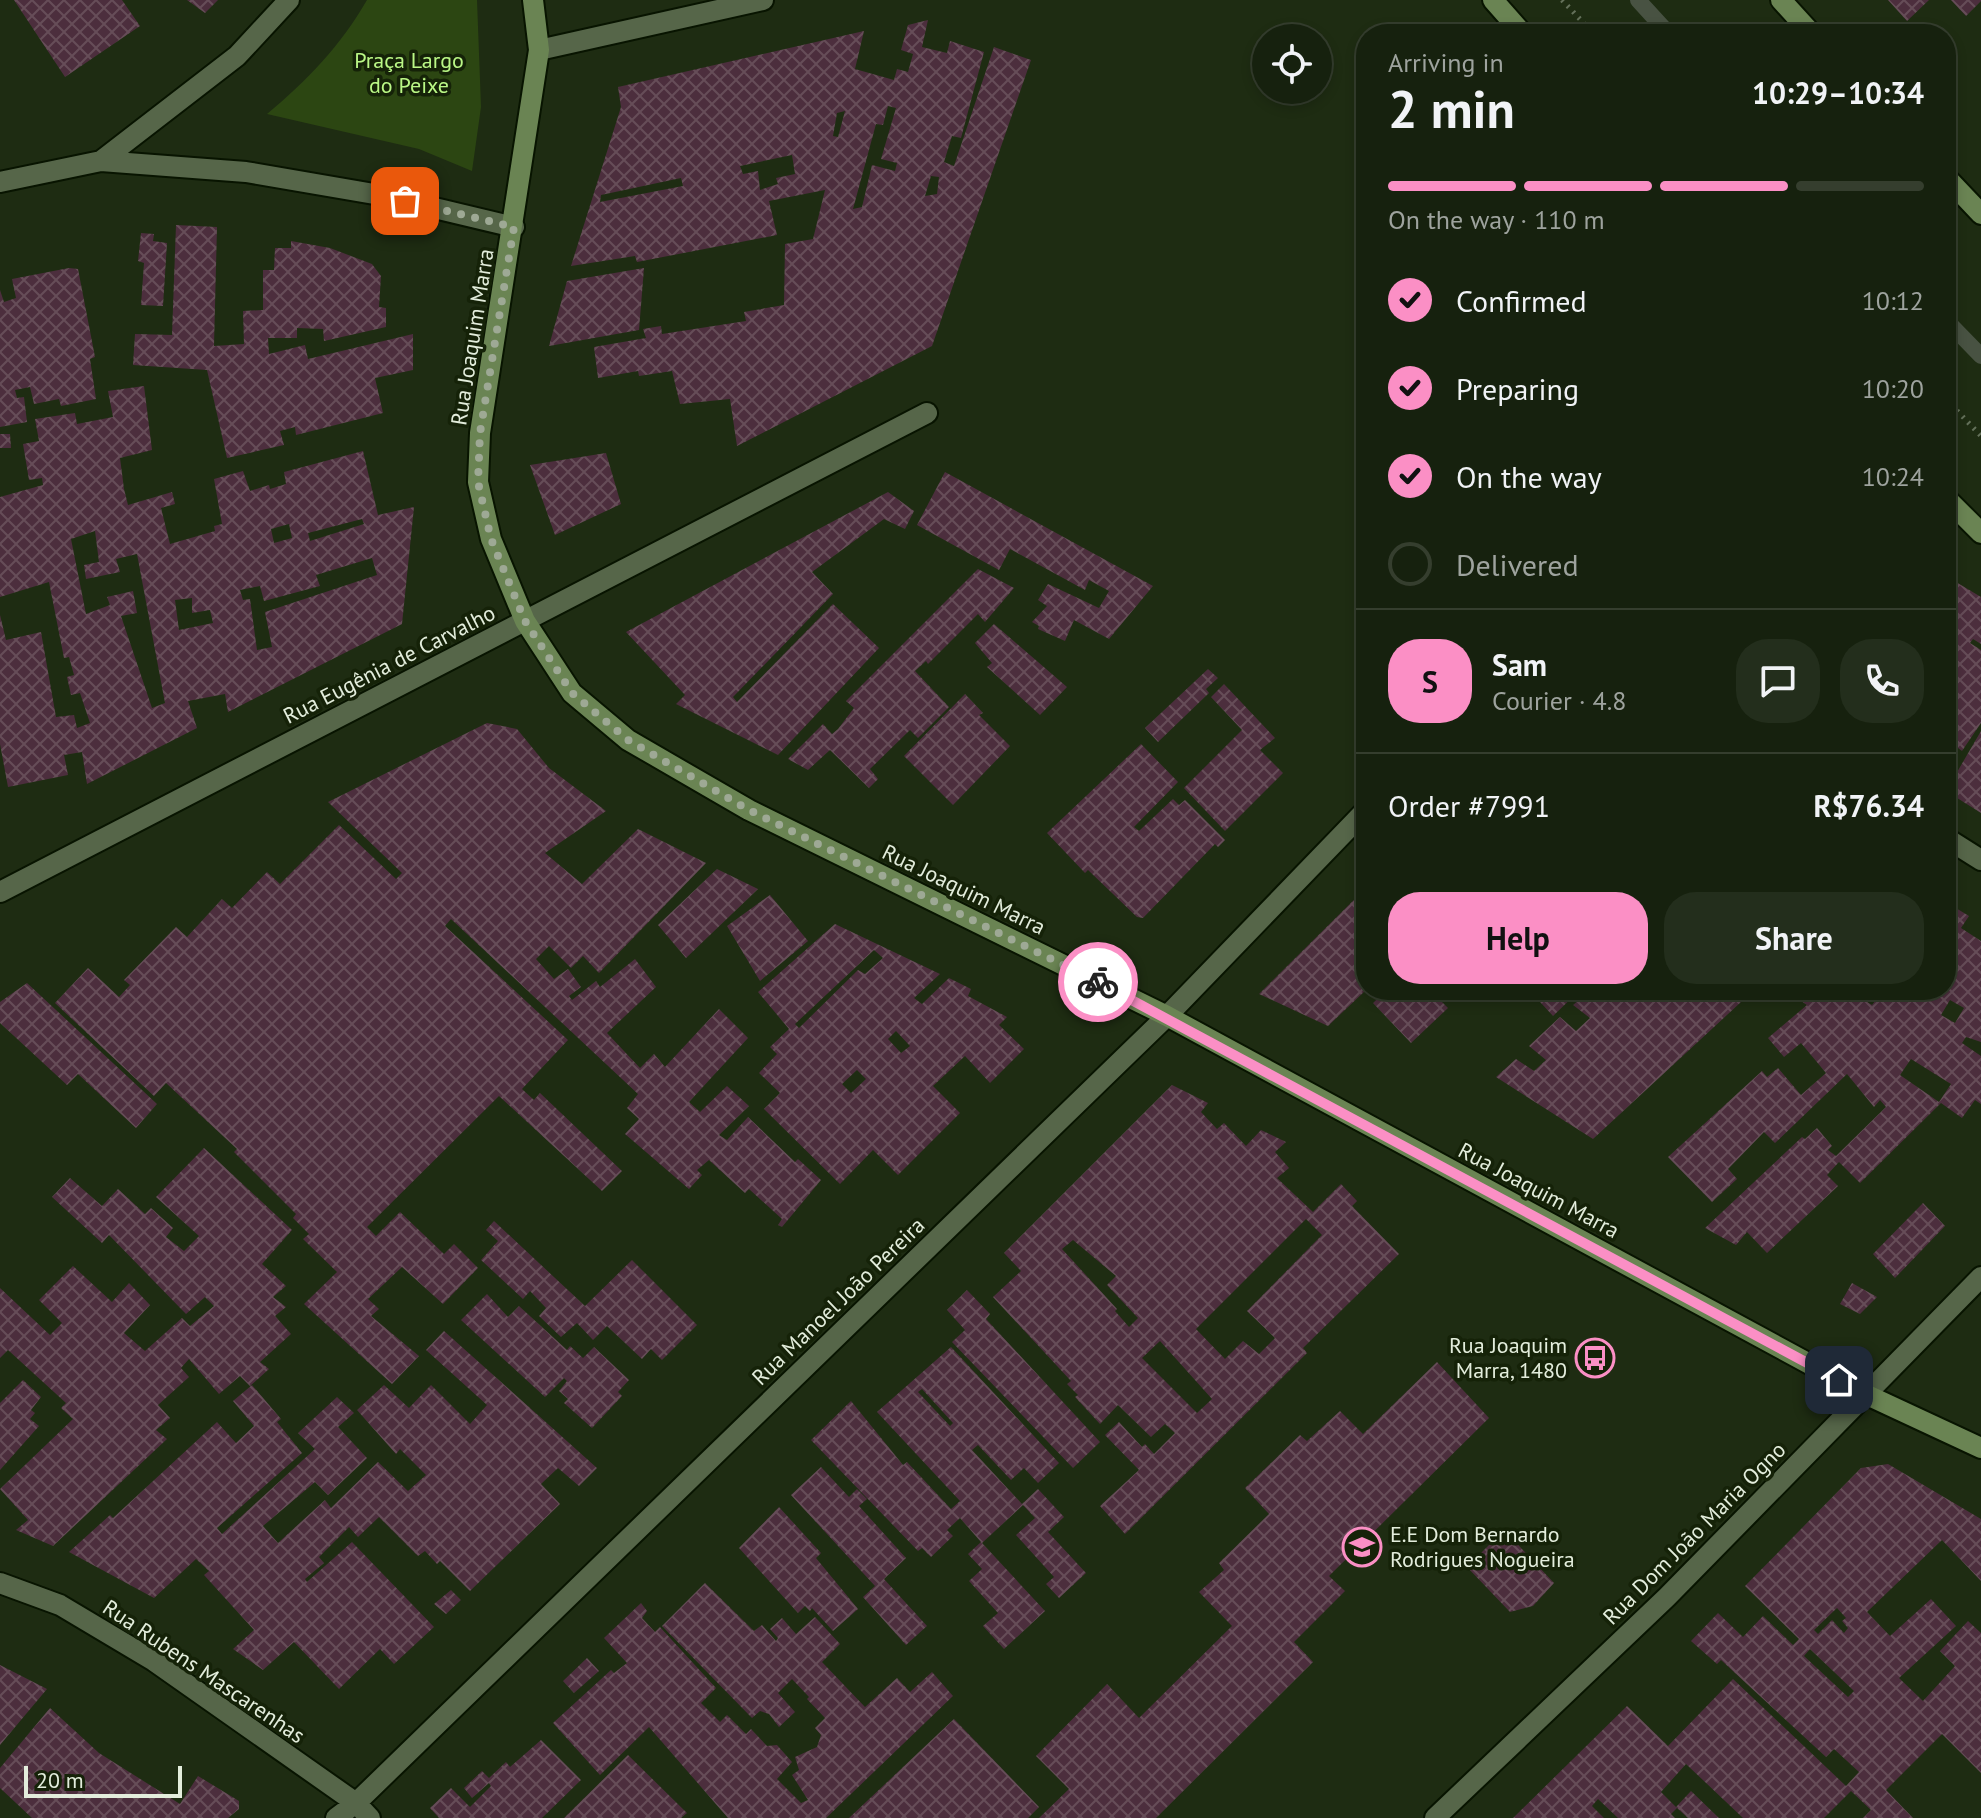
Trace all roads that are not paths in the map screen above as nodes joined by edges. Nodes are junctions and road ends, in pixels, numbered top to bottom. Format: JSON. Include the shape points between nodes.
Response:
{"nodes":[{"id":1,"x":289,"y":0,"type":"edge"},
{"id":2,"x":533,"y":0,"type":"edge"},
{"id":3,"x":763,"y":0,"type":"edge"},
{"id":4,"x":1493,"y":0,"type":"edge"},
{"id":5,"x":1781,"y":0,"type":"edge"},
{"id":6,"x":1514,"y":24,"type":"edge"},
{"id":7,"x":1803,"y":24,"type":"edge"},
{"id":8,"x":539,"y":50,"type":"junction"},
{"id":9,"x":101,"y":161,"type":"junction"},
{"id":10,"x":0,"y":182,"type":"edge"},
{"id":11,"x":1956,"y":188,"type":"edge"},
{"id":12,"x":1981,"y":214,"type":"edge"},
{"id":13,"x":514,"y":227,"type":"junction"},
{"id":14,"x":927,"y":413,"type":"dead end"},
{"id":15,"x":1956,"y":508,"type":"edge"},
{"id":16,"x":1981,"y":533,"type":"edge"},
{"id":17,"x":525,"y":621,"type":"junction"},
{"id":18,"x":1356,"y":820,"type":"edge"},
{"id":19,"x":1956,"y":844,"type":"edge"},
{"id":20,"x":1981,"y":860,"type":"edge"},
{"id":21,"x":0,"y":892,"type":"edge"},
{"id":22,"x":1167,"y":1016,"type":"junction"},
{"id":23,"x":1981,"y":1277,"type":"edge"},
{"id":24,"x":1865,"y":1394,"type":"junction"},
{"id":25,"x":1981,"y":1448,"type":"edge"},
{"id":26,"x":0,"y":1583,"type":"edge"},
{"id":27,"x":363,"y":1810,"type":"edge"},
{"id":28,"x":336,"y":1818,"type":"edge"},
{"id":29,"x":1435,"y":1818,"type":"edge"}],
"edges":[{"from":1,"to":9,"type":"street","via":[[237,56]]},
{"from":2,"to":8,"type":"street","name":"Rua Joaquim Marra"},
{"from":3,"to":8,"type":"street"},
{"from":4,"to":6,"type":"street"},
{"from":5,"to":7,"type":"street"},
{"from":8,"to":13,"type":"street","name":"Rua Joaquim Marra"},
{"from":9,"to":10,"type":"street"},
{"from":9,"to":13,"type":"street","via":[[246,172],[380,195]]},
{"from":11,"to":12,"type":"street"},
{"from":13,"to":17,"type":"street","name":"Rua Joaquim Marra","via":[[480,433],[478,482],[491,539]]},
{"from":14,"to":17,"type":"street","name":"Rua Eugênia de Carvalho"},
{"from":15,"to":16,"type":"street"},
{"from":17,"to":21,"type":"street","name":"Rua Eugênia de Carvalho"},
{"from":17,"to":22,"type":"street","name":"Rua Joaquim Marra","via":[[572,693],[628,740],[749,810]]},
{"from":18,"to":22,"type":"street","name":"Rua Manoel João Pereira"},
{"from":19,"to":20,"type":"street"},
{"from":22,"to":24,"type":"street","name":"Rua Joaquim Marra"},
{"from":22,"to":27,"type":"street","name":"Rua Manoel João Pereira"},
{"from":23,"to":24,"type":"street","name":"Rua Dom João Maria Ogno"},
{"from":24,"to":25,"type":"street","name":"Rua Joaquim Marra"},
{"from":24,"to":29,"type":"street","name":"Rua Dom João Maria Ogno","via":[[1667,1597]]},
{"from":26,"to":27,"type":"street","name":"Rua Rubens Mascarenhas","via":[[60,1605],[154,1661]]},
{"from":27,"to":28,"type":"street","name":"Rua Manoel João Pereira"}]}
